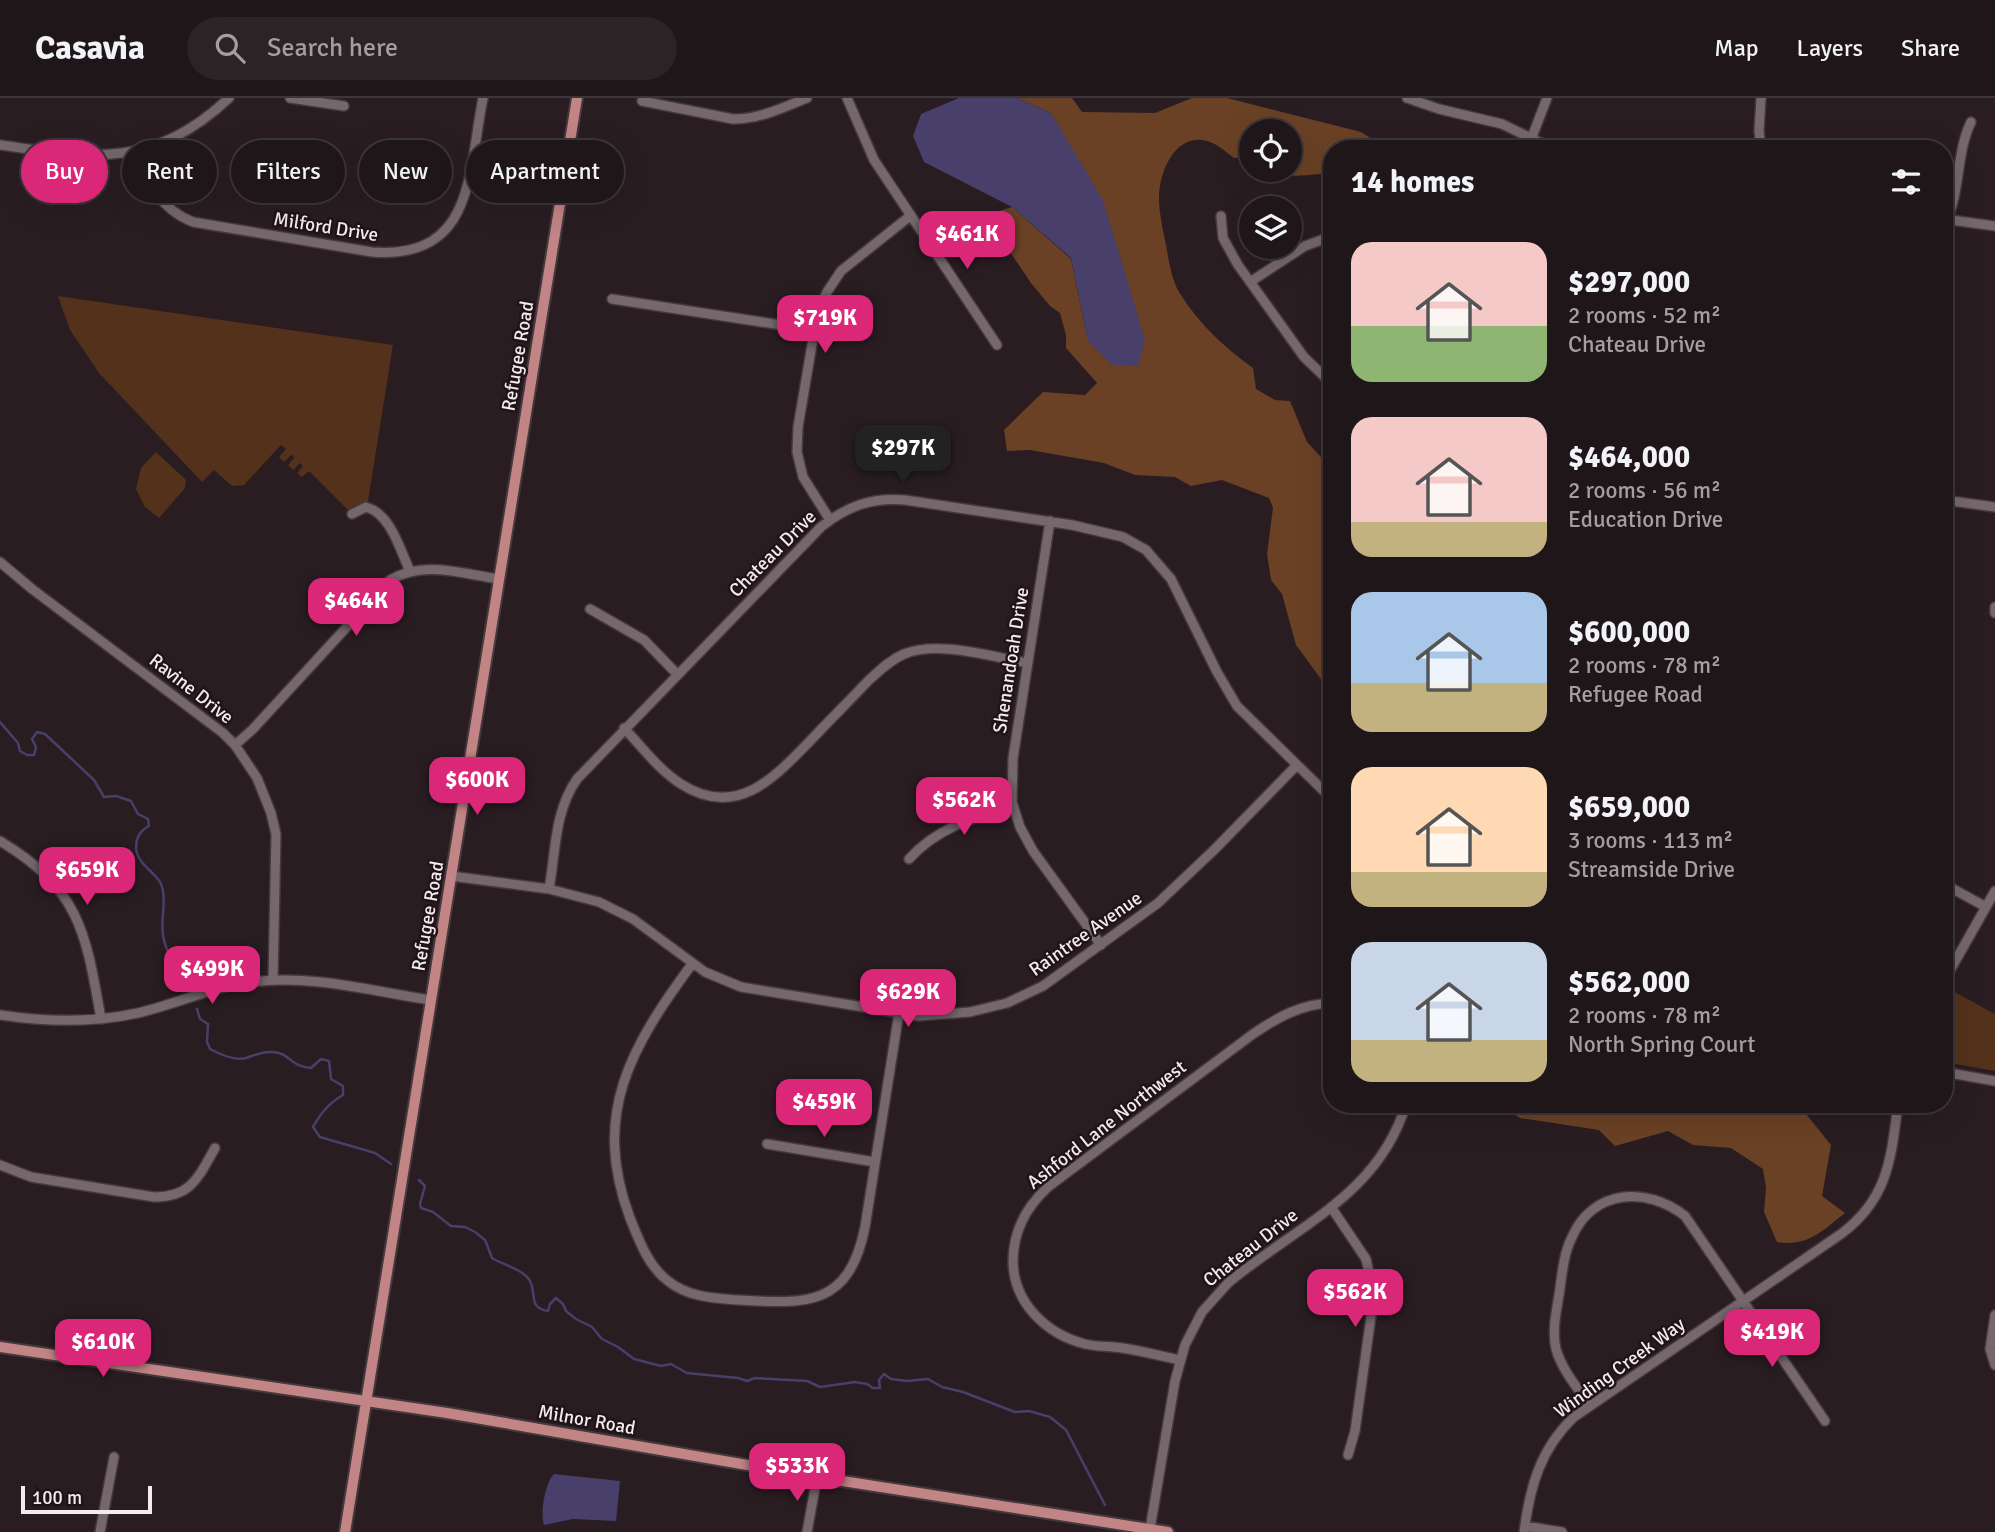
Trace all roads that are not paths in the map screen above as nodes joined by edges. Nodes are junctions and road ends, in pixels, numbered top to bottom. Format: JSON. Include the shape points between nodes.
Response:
{"nodes":[{"id":1,"x":229,"y":98,"type":"edge"},
{"id":2,"x":290,"y":98,"type":"edge"},
{"id":3,"x":483,"y":98,"type":"edge"},
{"id":4,"x":576,"y":98,"type":"edge"},
{"id":5,"x":807,"y":98,"type":"edge"},
{"id":6,"x":847,"y":98,"type":"edge"},
{"id":7,"x":1407,"y":98,"type":"edge"},
{"id":8,"x":1547,"y":98,"type":"edge"},
{"id":9,"x":1761,"y":98,"type":"edge"},
{"id":10,"x":642,"y":101,"type":"dead end"},
{"id":11,"x":344,"y":106,"type":"dead end"},
{"id":12,"x":1972,"y":122,"type":"dead end"},
{"id":13,"x":1532,"y":137,"type":"junction"},
{"id":14,"x":169,"y":140,"type":"edge"},
{"id":15,"x":1537,"y":140,"type":"edge"},
{"id":16,"x":1760,"y":140,"type":"edge"},
{"id":17,"x":0,"y":145,"type":"edge"},
{"id":18,"x":122,"y":153,"type":"edge"},
{"id":19,"x":1953,"y":200,"type":"edge"},
{"id":20,"x":164,"y":203,"type":"edge"},
{"id":21,"x":910,"y":216,"type":"junction"},
{"id":22,"x":1221,"y":216,"type":"dead end"},
{"id":23,"x":1953,"y":220,"type":"edge"},
{"id":24,"x":1995,"y":226,"type":"edge"},
{"id":25,"x":1323,"y":239,"type":"edge"},
{"id":26,"x":1250,"y":282,"type":"junction"},
{"id":27,"x":612,"y":299,"type":"dead end"},
{"id":28,"x":814,"y":330,"type":"junction"},
{"id":29,"x":997,"y":345,"type":"dead end"},
{"id":30,"x":1323,"y":375,"type":"edge"},
{"id":31,"x":1953,"y":500,"type":"edge"},
{"id":32,"x":1995,"y":507,"type":"edge"},
{"id":33,"x":352,"y":514,"type":"dead end"},
{"id":34,"x":830,"y":520,"type":"junction"},
{"id":35,"x":1050,"y":521,"type":"junction"},
{"id":36,"x":0,"y":562,"type":"edge"},
{"id":37,"x":410,"y":571,"type":"junction"},
{"id":38,"x":499,"y":579,"type":"junction"},
{"id":39,"x":1995,"y":607,"type":"edge"},
{"id":40,"x":590,"y":609,"type":"dead end"},
{"id":41,"x":1995,"y":613,"type":"edge"},
{"id":42,"x":1028,"y":663,"type":"junction"},
{"id":43,"x":677,"y":674,"type":"junction"},
{"id":44,"x":624,"y":728,"type":"junction"},
{"id":45,"x":235,"y":745,"type":"junction"},
{"id":46,"x":1296,"y":765,"type":"junction"},
{"id":47,"x":1323,"y":790,"type":"edge"},
{"id":48,"x":1013,"y":806,"type":"junction"},
{"id":49,"x":0,"y":841,"type":"edge"},
{"id":50,"x":909,"y":859,"type":"dead end"},
{"id":51,"x":451,"y":876,"type":"junction"},
{"id":52,"x":549,"y":889,"type":"junction"},
{"id":53,"x":1953,"y":889,"type":"edge"},
{"id":54,"x":1995,"y":891,"type":"edge"},
{"id":55,"x":1986,"y":907,"type":"junction"},
{"id":56,"x":1101,"y":945,"type":"junction"},
{"id":57,"x":692,"y":964,"type":"junction"},
{"id":58,"x":1953,"y":965,"type":"edge"},
{"id":59,"x":273,"y":980,"type":"junction"},
{"id":60,"x":430,"y":1000,"type":"junction"},
{"id":61,"x":1323,"y":1003,"type":"edge"},
{"id":62,"x":899,"y":1013,"type":"junction"},
{"id":63,"x":0,"y":1015,"type":"edge"},
{"id":64,"x":101,"y":1019,"type":"junction"},
{"id":65,"x":1953,"y":1074,"type":"edge"},
{"id":66,"x":1995,"y":1082,"type":"edge"},
{"id":67,"x":1403,"y":1113,"type":"edge"},
{"id":68,"x":1897,"y":1113,"type":"edge"},
{"id":69,"x":767,"y":1144,"type":"dead end"},
{"id":70,"x":215,"y":1149,"type":"dead end"},
{"id":71,"x":875,"y":1162,"type":"junction"},
{"id":72,"x":0,"y":1165,"type":"edge"},
{"id":73,"x":1331,"y":1207,"type":"junction"},
{"id":74,"x":1744,"y":1300,"type":"junction"},
{"id":75,"x":1995,"y":1315,"type":"edge"},
{"id":76,"x":0,"y":1347,"type":"edge"},
{"id":77,"x":1180,"y":1360,"type":"junction"},
{"id":78,"x":1995,"y":1365,"type":"edge"},
{"id":79,"x":367,"y":1401,"type":"junction"},
{"id":80,"x":1589,"y":1405,"type":"junction"},
{"id":81,"x":1825,"y":1421,"type":"dead end"},
{"id":82,"x":1348,"y":1455,"type":"dead end"},
{"id":83,"x":114,"y":1457,"type":"dead end"},
{"id":84,"x":817,"y":1477,"type":"junction"},
{"id":85,"x":1150,"y":1529,"type":"junction"},
{"id":86,"x":1525,"y":1529,"type":"edge"},
{"id":87,"x":100,"y":1532,"type":"edge"},
{"id":88,"x":345,"y":1532,"type":"edge"},
{"id":89,"x":807,"y":1532,"type":"edge"},
{"id":90,"x":1168,"y":1532,"type":"edge"},
{"id":91,"x":1562,"y":1532,"type":"edge"}],
"edges":[{"from":1,"to":14,"type":"street","via":[[198,125]]},
{"from":2,"to":11,"type":"street"},
{"from":3,"to":20,"type":"street","name":"Milford Drive","via":[[471,176],[459,212],[422,247],[372,252],[209,226],[185,219]]},
{"from":4,"to":38,"type":"main road","name":"Refugee Road"},
{"from":5,"to":10,"type":"street","via":[[746,119]]},
{"from":6,"to":21,"type":"street","via":[[874,160]]},
{"from":7,"to":13,"type":"street"},
{"from":8,"to":13,"type":"street"},
{"from":9,"to":16,"type":"street"},
{"from":12,"to":19,"type":"street","via":[[1962,146]]},
{"from":13,"to":15,"type":"street"},
{"from":17,"to":18,"type":"street","via":[[80,156]]},
{"from":21,"to":28,"type":"street","via":[[841,271],[822,303]]},
{"from":21,"to":29,"type":"street"},
{"from":22,"to":26,"type":"street","via":[[1225,242]]},
{"from":23,"to":24,"type":"street"},
{"from":25,"to":26,"type":"street"},
{"from":26,"to":30,"type":"street","via":[[1304,357]]},
{"from":27,"to":28,"type":"street"},
{"from":28,"to":34,"type":"street","via":[[797,452],[803,477]]},
{"from":31,"to":32,"type":"street"},
{"from":33,"to":37,"type":"street","via":[[366,508],[378,513]]},
{"from":34,"to":35,"type":"street","name":"Chateau Drive","via":[[854,506],[892,499]]},
{"from":34,"to":43,"type":"street","name":"Chateau Drive"},
{"from":35,"to":42,"type":"street","name":"Shenandoah Drive"},
{"from":35,"to":46,"type":"street","name":"Chateau Drive","via":[[1123,537],[1156,558],[1230,695]]},
{"from":36,"to":45,"type":"street","name":"Ravine Drive"},
{"from":37,"to":38,"type":"street","via":[[436,569]]},
{"from":37,"to":45,"type":"street","via":[[381,588]]},
{"from":38,"to":51,"type":"main road","name":"Refugee Road"},
{"from":39,"to":41,"type":"street"},
{"from":40,"to":43,"type":"street","via":[[644,640]]},
{"from":42,"to":44,"type":"street","via":[[941,649],[905,654],[876,674],[776,776],[742,795],[716,797],[692,790],[670,776]]},
{"from":42,"to":48,"type":"street","name":"Shenandoah Drive","via":[[1013,758]]},
{"from":43,"to":44,"type":"street","name":"Chateau Drive"},
{"from":44,"to":52,"type":"street","name":"Chateau Drive","via":[[577,779],[564,801]]},
{"from":45,"to":59,"type":"street","name":"Ravine Drive","via":[[257,778],[276,834]]},
{"from":46,"to":47,"type":"street","name":"Chateau Drive"},
{"from":46,"to":56,"type":"street","name":"Raintree Avenue","via":[[1178,886]]},
{"from":48,"to":50,"type":"street","via":[[946,828]]},
{"from":48,"to":56,"type":"street","name":"Shenandoah Drive","via":[[1033,851]]},
{"from":49,"to":64,"type":"street","via":[[39,867],[70,906],[88,951]]},
{"from":51,"to":52,"type":"street","name":"Raintree Avenue"},
{"from":51,"to":60,"type":"main road","name":"Refugee Road"},
{"from":52,"to":57,"type":"street","name":"Raintree Avenue","via":[[621,912]]},
{"from":53,"to":55,"type":"street"},
{"from":54,"to":55,"type":"street"},
{"from":55,"to":58,"type":"street"},
{"from":56,"to":62,"type":"street","name":"Raintree Avenue","via":[[1042,986],[1007,1003],[944,1015]]},
{"from":57,"to":62,"type":"street","name":"Raintree Avenue","via":[[741,986]]},
{"from":57,"to":71,"type":"street","via":[[638,1044],[616,1116],[615,1154],[621,1191],[645,1251],[660,1274],[678,1288],[715,1298],[792,1302],[829,1292],[848,1275],[859,1252]]},
{"from":59,"to":60,"type":"street"},
{"from":59,"to":64,"type":"street"},
{"from":60,"to":79,"type":"main road","name":"Refugee Road"},
{"from":61,"to":77,"type":"street","name":"Ashford Lane Northwest","via":[[1297,1009],[1253,1034],[1048,1187],[1030,1205],[1018,1228],[1013,1253],[1017,1283],[1025,1303],[1042,1322],[1088,1345]]},
{"from":62,"to":71,"type":"street"},
{"from":63,"to":64,"type":"street"},
{"from":65,"to":66,"type":"street"},
{"from":67,"to":73,"type":"street","name":"Chateau Drive","via":[[1375,1167]]},
{"from":68,"to":74,"type":"street","name":"Winding Creek Way","via":[[1887,1173],[1863,1214]]},
{"from":69,"to":71,"type":"street"},
{"from":70,"to":72,"type":"street","via":[[188,1189],[167,1197],[31,1177]]},
{"from":73,"to":77,"type":"street","name":"Chateau Drive","via":[[1239,1273],[1211,1299],[1189,1334]]},
{"from":73,"to":82,"type":"street","via":[[1366,1259],[1373,1283]]},
{"from":74,"to":80,"type":"street","name":"Winding Creek Way"},
{"from":74,"to":80,"type":"street","via":[[1675,1208],[1640,1195],[1593,1209],[1566,1251],[1555,1325],[1561,1362]]},
{"from":74,"to":81,"type":"street"},
{"from":75,"to":78,"type":"street","via":[[1990,1349]]},
{"from":76,"to":79,"type":"main road","name":"Milnor Road"},
{"from":77,"to":85,"type":"street","name":"Chateau Drive"},
{"from":79,"to":84,"type":"main road","name":"Milnor Road"},
{"from":79,"to":88,"type":"main road","name":"Refugee Road"},
{"from":80,"to":86,"type":"street","name":"Winding Creek Way","via":[[1564,1426],[1543,1456]]},
{"from":83,"to":87,"type":"street"},
{"from":84,"to":85,"type":"main road","name":"Milnor Road"},
{"from":84,"to":89,"type":"street"},
{"from":85,"to":90,"type":"main road","name":"Milnor Road"},
{"from":86,"to":91,"type":"street"}]}
